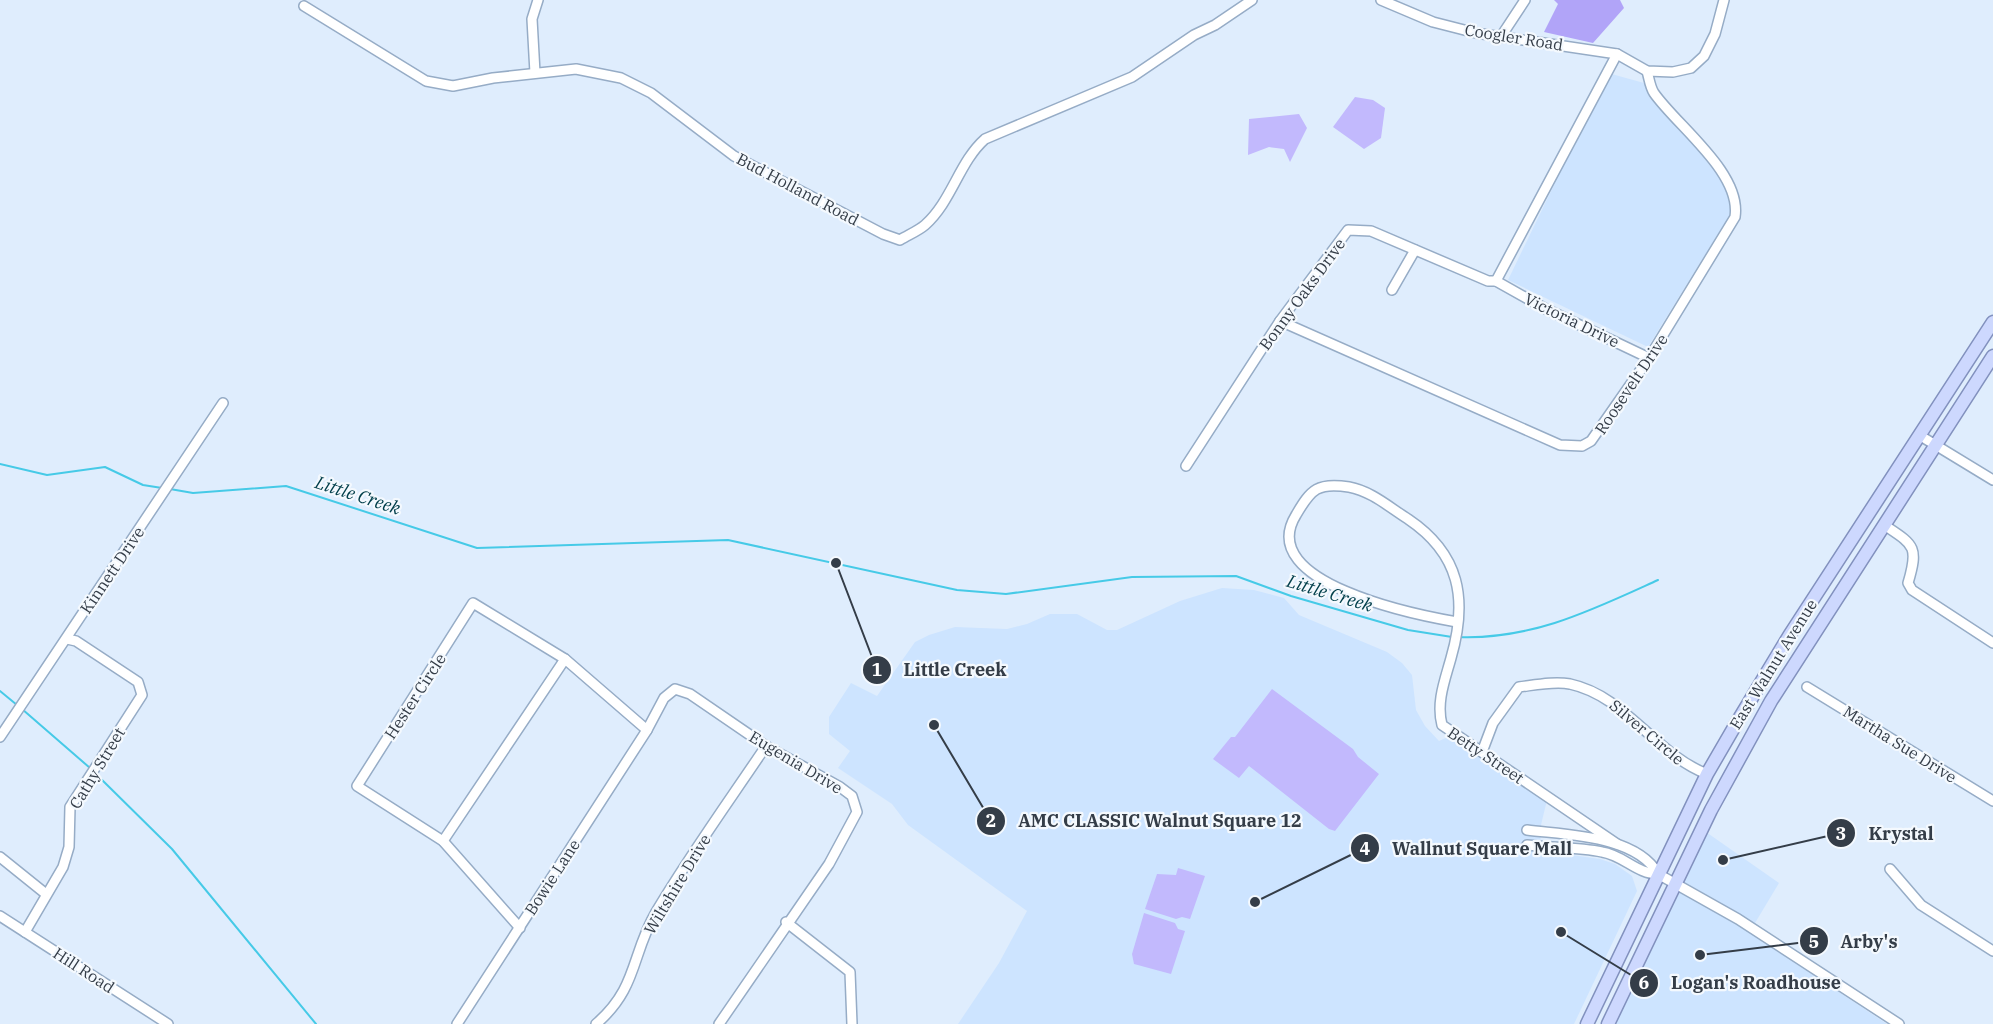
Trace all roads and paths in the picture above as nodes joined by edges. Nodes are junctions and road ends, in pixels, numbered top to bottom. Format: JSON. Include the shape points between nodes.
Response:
{"nodes":[{"id":1,"x":538,"y":0,"type":"edge"},
{"id":2,"x":1252,"y":0,"type":"edge"},
{"id":3,"x":1381,"y":0,"type":"edge"},
{"id":4,"x":1525,"y":0,"type":"edge"},
{"id":5,"x":1724,"y":0,"type":"edge"},
{"id":6,"x":303,"y":6,"type":"dead end"},
{"id":7,"x":1500,"y":38,"type":"junction"},
{"id":8,"x":1617,"y":54,"type":"junction"},
{"id":9,"x":1647,"y":71,"type":"junction"},
{"id":10,"x":535,"y":73,"type":"junction"},
{"id":11,"x":1415,"y":249,"type":"junction"},
{"id":12,"x":1496,"y":281,"type":"junction"},
{"id":13,"x":1392,"y":290,"type":"dead end"},
{"id":14,"x":1280,"y":321,"type":"junction"},
{"id":15,"x":1993,"y":322,"type":"edge"},
{"id":16,"x":1993,"y":356,"type":"edge"},
{"id":17,"x":1649,"y":358,"type":"junction"},
{"id":18,"x":223,"y":403,"type":"dead end"},
{"id":19,"x":1919,"y":435,"type":"junction"},
{"id":20,"x":1936,"y":445,"type":"junction"},
{"id":21,"x":1186,"y":466,"type":"dead end"},
{"id":22,"x":1993,"y":480,"type":"edge"},
{"id":23,"x":1884,"y":525,"type":"junction"},
{"id":24,"x":1457,"y":622,"type":"junction"},
{"id":25,"x":67,"y":639,"type":"junction"},
{"id":26,"x":1993,"y":643,"type":"edge"},
{"id":27,"x":565,"y":659,"type":"junction"},
{"id":28,"x":1807,"y":687,"type":"dead end"},
{"id":29,"x":647,"y":729,"type":"junction"},
{"id":30,"x":0,"y":737,"type":"edge"},
{"id":31,"x":766,"y":746,"type":"junction"},
{"id":32,"x":1482,"y":752,"type":"junction"},
{"id":33,"x":1707,"y":774,"type":"junction"},
{"id":34,"x":1993,"y":801,"type":"edge"},
{"id":35,"x":1527,"y":830,"type":"dead end"},
{"id":36,"x":443,"y":841,"type":"junction"},
{"id":37,"x":1617,"y":844,"type":"junction"},
{"id":38,"x":1527,"y":846,"type":"dead end"},
{"id":39,"x":0,"y":857,"type":"edge"},
{"id":40,"x":1890,"y":869,"type":"dead end"},
{"id":41,"x":1658,"y":874,"type":"junction"},
{"id":42,"x":1675,"y":883,"type":"junction"},
{"id":43,"x":46,"y":894,"type":"junction"},
{"id":44,"x":0,"y":916,"type":"edge"},
{"id":45,"x":786,"y":922,"type":"junction"},
{"id":46,"x":519,"y":928,"type":"junction"},
{"id":47,"x":25,"y":932,"type":"junction"},
{"id":48,"x":1993,"y":951,"type":"edge"},
{"id":49,"x":168,"y":1024,"type":"edge"},
{"id":50,"x":457,"y":1024,"type":"edge"},
{"id":51,"x":597,"y":1024,"type":"edge"},
{"id":52,"x":719,"y":1024,"type":"edge"},
{"id":53,"x":852,"y":1024,"type":"edge"},
{"id":54,"x":1587,"y":1024,"type":"edge"},
{"id":55,"x":1608,"y":1024,"type":"edge"},
{"id":56,"x":1899,"y":1024,"type":"edge"}],
"edges":[{"from":1,"to":10,"type":"street","via":[[532,19]]},
{"from":2,"to":10,"type":"street","name":"Bud Holland Road","via":[[1132,76],[985,139],[974,149],[945,200],[925,225],[900,240],[734,156],[651,93],[621,78],[576,69]]},
{"from":3,"to":7,"type":"street","name":"Coogler Road","via":[[1433,22]]},
{"from":4,"to":7,"type":"street"},
{"from":5,"to":9,"type":"street","via":[[1715,34],[1704,56],[1691,68]]},
{"from":6,"to":10,"type":"street","name":"Bud Holland Road","via":[[426,81],[453,86]]},
{"from":7,"to":8,"type":"street","name":"Coogler Road"},
{"from":8,"to":9,"type":"street","name":"Coogler Road"},
{"from":8,"to":12,"type":"street"},
{"from":9,"to":17,"type":"street","name":"Roosevelt Drive","via":[[1653,91],[1710,157],[1734,194],[1737,207],[1735,217]]},
{"from":11,"to":12,"type":"street","name":"Bonny Oaks Drive"},
{"from":11,"to":13,"type":"street"},
{"from":11,"to":14,"type":"street","name":"Bonny Oaks Drive","via":[[1371,231],[1348,230]]},
{"from":12,"to":17,"type":"street","name":"Victoria Drive"},
{"from":14,"to":17,"type":"street","name":"Roosevelt Drive","via":[[1570,447],[1591,441]]},
{"from":14,"to":21,"type":"street","name":"Bonny Oaks Drive"},
{"from":15,"to":19,"type":"main road","name":"East Walnut Avenue"},
{"from":16,"to":20,"type":"main road","name":"East Walnut Avenue"},
{"from":18,"to":25,"type":"street","name":"Kinnett Drive"},
{"from":19,"to":20,"type":"street"},
{"from":19,"to":33,"type":"main road","name":"East Walnut Avenue","via":[[1762,679]]},
{"from":20,"to":22,"type":"street"},
{"from":20,"to":23,"type":"main road","name":"East Walnut Avenue"},
{"from":23,"to":26,"type":"street","via":[[1911,543],[1915,557],[1908,583],[1912,590]]},
{"from":23,"to":42,"type":"main road","name":"East Walnut Avenue","via":[[1771,701]]},
{"from":24,"to":24,"type":"street","name":"Betty Street","via":[[1406,613],[1359,597],[1298,562],[1289,538],[1293,519],[1310,492],[1330,484],[1363,490],[1426,532],[1443,549],[1450,564],[1458,604]]},
{"from":24,"to":32,"type":"street","name":"Betty Street","via":[[1440,698],[1440,716],[1442,724]]},
{"from":25,"to":30,"type":"street","name":"Kinnett Drive"},
{"from":25,"to":43,"type":"street","name":"Cathy Street","via":[[138,682],[142,695],[70,807],[69,847],[63,867]]},
{"from":27,"to":29,"type":"street","name":"Hester Circle"},
{"from":27,"to":36,"type":"street"},
{"from":27,"to":36,"type":"street","name":"Hester Circle","via":[[473,603],[357,786]]},
{"from":28,"to":34,"type":"street","name":"Martha Sue Drive"},
{"from":29,"to":31,"type":"street","name":"Eugenia Drive","via":[[664,698],[675,689],[690,694]]},
{"from":29,"to":46,"type":"street","name":"Bowie Lane"},
{"from":31,"to":45,"type":"street","name":"Eugenia Drive","via":[[846,791],[857,812],[829,864]]},
{"from":31,"to":51,"type":"street","name":"Wiltshire Drive","via":[[656,913],[641,944],[629,984],[615,1008]]},
{"from":32,"to":33,"type":"street","name":"Silver Circle","via":[[1493,723],[1519,687],[1569,684],[1605,697],[1686,766]]},
{"from":32,"to":37,"type":"street","name":"Betty Street"},
{"from":33,"to":41,"type":"main road","name":"East Walnut Avenue"},
{"from":35,"to":37,"type":"street"},
{"from":36,"to":46,"type":"street","name":"Hester Circle"},
{"from":37,"to":41,"type":"street","name":"Betty Street","via":[[1653,865]]},
{"from":38,"to":41,"type":"street","via":[[1603,852],[1646,874]]},
{"from":39,"to":43,"type":"street"},
{"from":40,"to":48,"type":"street","via":[[1921,905]]},
{"from":41,"to":42,"type":"street"},
{"from":41,"to":54,"type":"main road","name":"East Walnut Avenue"},
{"from":42,"to":55,"type":"main road","name":"East Walnut Avenue"},
{"from":42,"to":56,"type":"street","via":[[1738,919]]},
{"from":43,"to":47,"type":"street","name":"Cathy Street"},
{"from":44,"to":47,"type":"street","name":"Hill Road"},
{"from":45,"to":52,"type":"street","name":"Eugenia Drive"},
{"from":45,"to":53,"type":"street","via":[[850,972]]},
{"from":46,"to":50,"type":"street","name":"Bowie Lane"},
{"from":47,"to":49,"type":"street","name":"Hill Road"}]}
